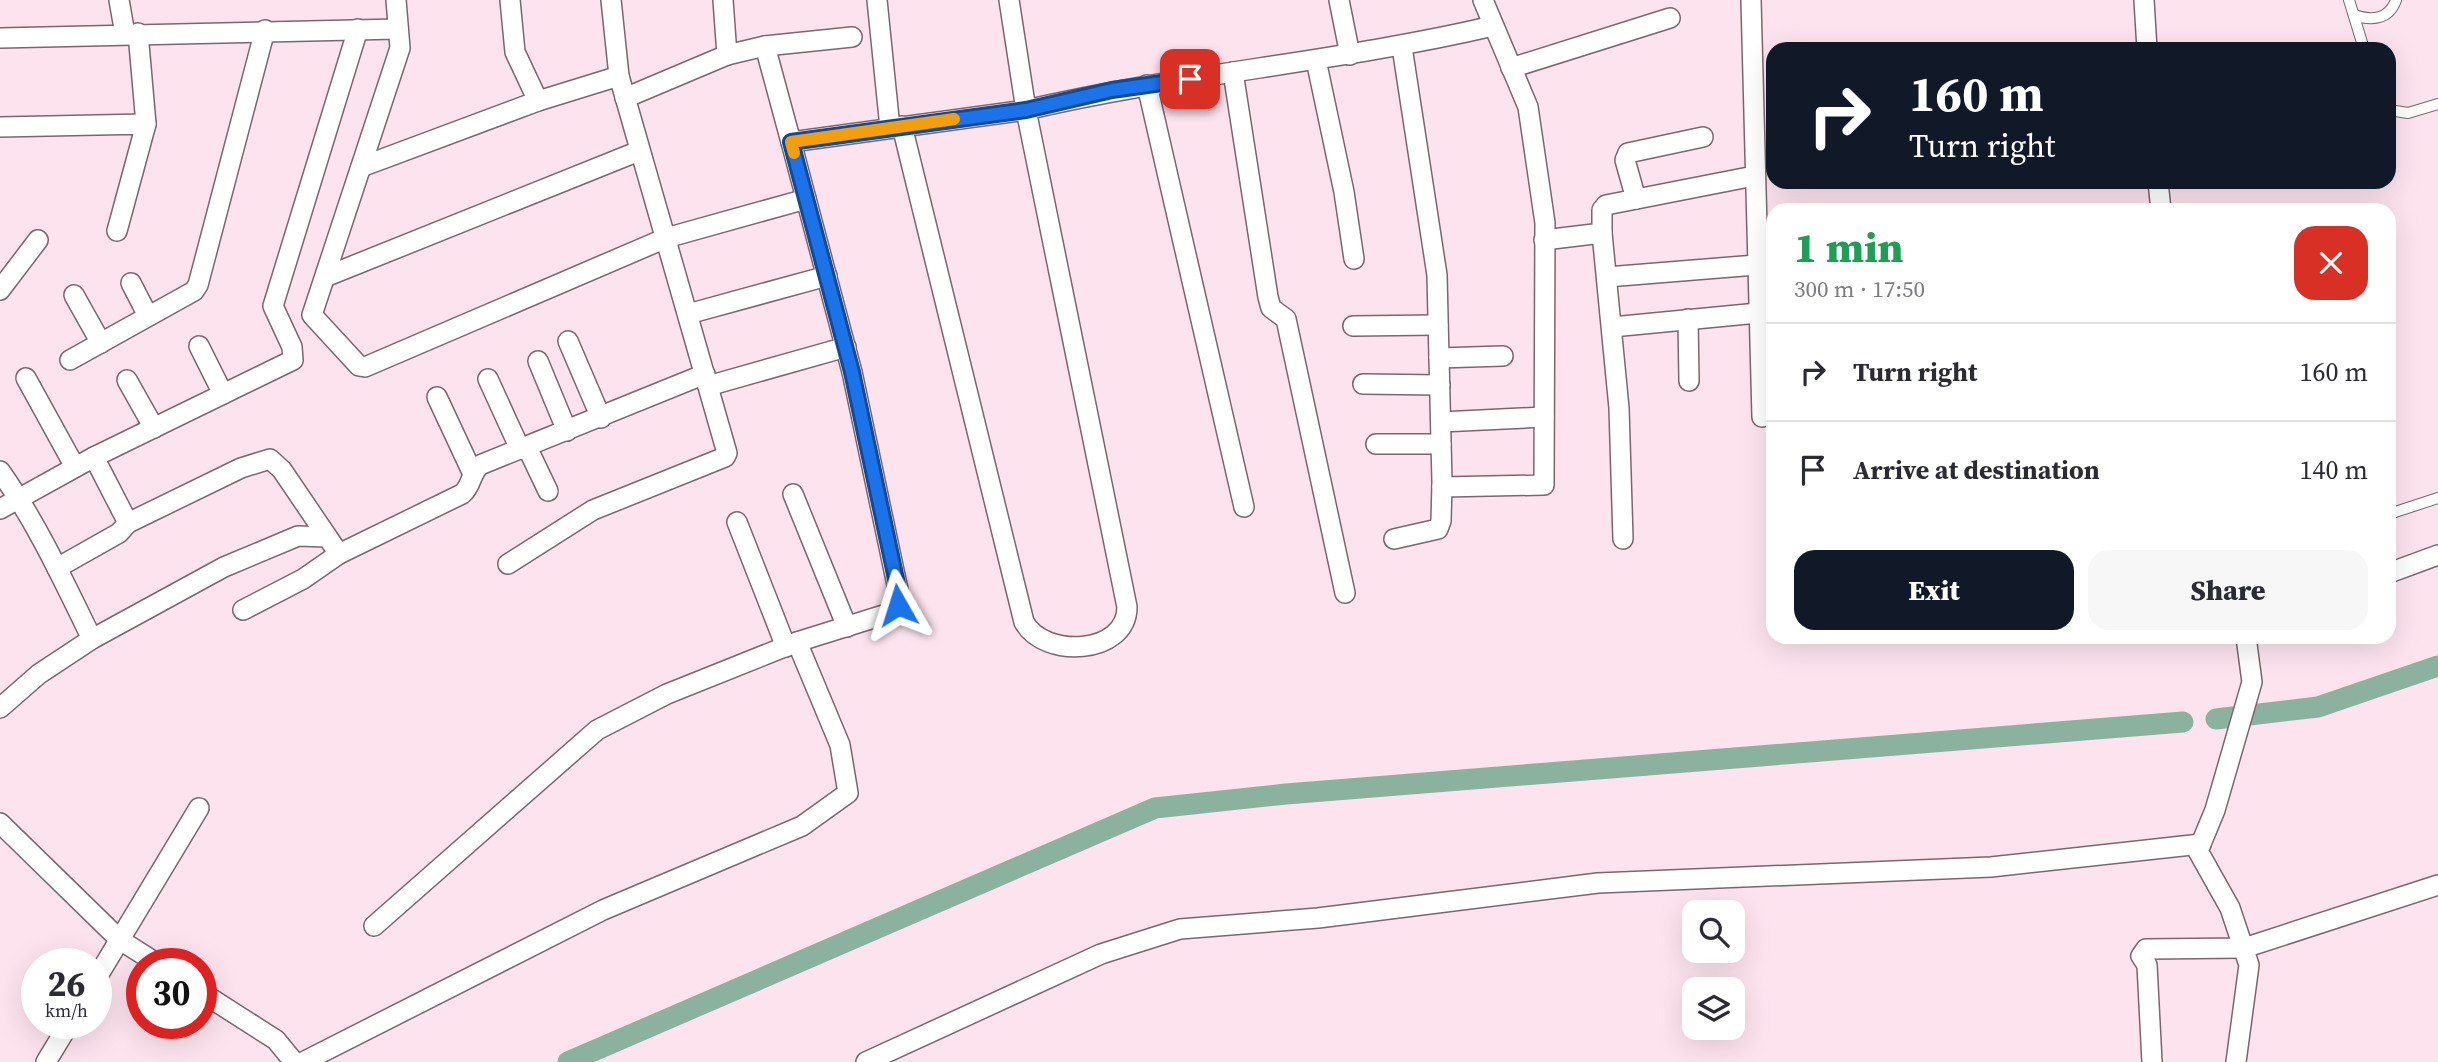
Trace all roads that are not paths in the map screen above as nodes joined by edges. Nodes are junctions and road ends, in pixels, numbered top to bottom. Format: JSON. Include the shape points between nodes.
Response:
{"nodes":[{"id":1,"x":118,"y":0,"type":"edge"},
{"id":2,"x":396,"y":0,"type":"edge"},
{"id":3,"x":510,"y":0,"type":"edge"},
{"id":4,"x":611,"y":0,"type":"edge"},
{"id":5,"x":723,"y":0,"type":"edge"},
{"id":6,"x":877,"y":0,"type":"edge"},
{"id":7,"x":1009,"y":0,"type":"edge"},
{"id":8,"x":1339,"y":0,"type":"edge"},
{"id":9,"x":1483,"y":0,"type":"edge"},
{"id":10,"x":1751,"y":0,"type":"edge"},
{"id":11,"x":2144,"y":0,"type":"edge"},
{"id":12,"x":2349,"y":0,"type":"edge"},
{"id":13,"x":2396,"y":0,"type":"edge"},
{"id":14,"x":2354,"y":15,"type":"junction"},
{"id":15,"x":1670,"y":18,"type":"dead end"},
{"id":16,"x":1493,"y":26,"type":"junction"},
{"id":17,"x":358,"y":29,"type":"junction"},
{"id":18,"x":398,"y":29,"type":"junction"},
{"id":19,"x":265,"y":30,"type":"junction"},
{"id":20,"x":132,"y":34,"type":"junction"},
{"id":21,"x":852,"y":37,"type":"dead end"},
{"id":22,"x":0,"y":38,"type":"edge"},
{"id":23,"x":2147,"y":42,"type":"edge"},
{"id":24,"x":2362,"y":42,"type":"edge"},
{"id":25,"x":765,"y":46,"type":"junction"},
{"id":26,"x":1402,"y":47,"type":"junction"},
{"id":27,"x":727,"y":55,"type":"junction"},
{"id":28,"x":1350,"y":55,"type":"junction"},
{"id":29,"x":1316,"y":60,"type":"junction"},
{"id":30,"x":1511,"y":68,"type":"junction"},
{"id":31,"x":1233,"y":72,"type":"junction"},
{"id":32,"x":619,"y":76,"type":"junction"},
{"id":33,"x":1147,"y":85,"type":"junction"},
{"id":34,"x":625,"y":98,"type":"junction"},
{"id":35,"x":538,"y":101,"type":"junction"},
{"id":36,"x":2438,"y":104,"type":"edge"},
{"id":37,"x":1026,"y":110,"type":"junction"},
{"id":38,"x":2396,"y":111,"type":"edge"},
{"id":39,"x":146,"y":124,"type":"junction"},
{"id":40,"x":0,"y":127,"type":"edge"},
{"id":41,"x":896,"y":127,"type":"junction"},
{"id":42,"x":1703,"y":137,"type":"dead end"},
{"id":43,"x":791,"y":142,"type":"junction"},
{"id":44,"x":639,"y":150,"type":"junction"},
{"id":45,"x":361,"y":167,"type":"junction"},
{"id":46,"x":1754,"y":176,"type":"junction"},
{"id":47,"x":806,"y":199,"type":"junction"},
{"id":48,"x":1636,"y":199,"type":"junction"},
{"id":49,"x":117,"y":231,"type":"dead end"},
{"id":50,"x":1602,"y":233,"type":"junction"},
{"id":51,"x":666,"y":238,"type":"junction"},
{"id":52,"x":38,"y":240,"type":"dead end"},
{"id":53,"x":1544,"y":240,"type":"junction"},
{"id":54,"x":1354,"y":259,"type":"dead end"},
{"id":55,"x":1756,"y":265,"type":"junction"},
{"id":56,"x":827,"y":276,"type":"junction"},
{"id":57,"x":325,"y":277,"type":"junction"},
{"id":58,"x":1606,"y":277,"type":"junction"},
{"id":59,"x":131,"y":283,"type":"dead end"},
{"id":60,"x":0,"y":290,"type":"edge"},
{"id":61,"x":74,"y":296,"type":"dead end"},
{"id":62,"x":1758,"y":313,"type":"junction"},
{"id":63,"x":688,"y":314,"type":"junction"},
{"id":64,"x":148,"y":316,"type":"junction"},
{"id":65,"x":1688,"y":318,"type":"junction"},
{"id":66,"x":1438,"y":325,"type":"junction"},
{"id":67,"x":1353,"y":326,"type":"dead end"},
{"id":68,"x":1612,"y":327,"type":"junction"},
{"id":69,"x":568,"y":341,"type":"dead end"},
{"id":70,"x":101,"y":343,"type":"junction"},
{"id":71,"x":199,"y":346,"type":"dead end"},
{"id":72,"x":846,"y":347,"type":"junction"},
{"id":73,"x":1503,"y":356,"type":"dead end"},
{"id":74,"x":1439,"y":358,"type":"junction"},
{"id":75,"x":70,"y":360,"type":"dead end"},
{"id":76,"x":538,"y":361,"type":"dead end"},
{"id":77,"x":26,"y":378,"type":"dead end"},
{"id":78,"x":488,"y":379,"type":"dead end"},
{"id":79,"x":127,"y":380,"type":"dead end"},
{"id":80,"x":707,"y":380,"type":"junction"},
{"id":81,"x":1689,"y":381,"type":"dead end"},
{"id":82,"x":1363,"y":384,"type":"dead end"},
{"id":83,"x":1440,"y":385,"type":"junction"},
{"id":84,"x":223,"y":394,"type":"junction"},
{"id":85,"x":437,"y":397,"type":"dead end"},
{"id":86,"x":1544,"y":417,"type":"junction"},
{"id":87,"x":1762,"y":417,"type":"dead end"},
{"id":88,"x":601,"y":418,"type":"junction"},
{"id":89,"x":1441,"y":422,"type":"junction"},
{"id":90,"x":154,"y":428,"type":"junction"},
{"id":91,"x":567,"y":431,"type":"junction"},
{"id":92,"x":1376,"y":444,"type":"dead end"},
{"id":93,"x":1441,"y":444,"type":"junction"},
{"id":94,"x":523,"y":448,"type":"junction"},
{"id":95,"x":94,"y":457,"type":"junction"},
{"id":96,"x":75,"y":467,"type":"junction"},
{"id":97,"x":0,"y":471,"type":"edge"},
{"id":98,"x":472,"y":472,"type":"junction"},
{"id":99,"x":1442,"y":487,"type":"junction"},
{"id":100,"x":548,"y":491,"type":"dead end"},
{"id":101,"x":793,"y":494,"type":"dead end"},
{"id":102,"x":18,"y":496,"type":"junction"},
{"id":103,"x":2438,"y":498,"type":"edge"},
{"id":104,"x":1244,"y":507,"type":"dead end"},
{"id":105,"x":0,"y":509,"type":"edge"},
{"id":106,"x":2396,"y":512,"type":"edge"},
{"id":107,"x":737,"y":522,"type":"dead end"},
{"id":108,"x":128,"y":523,"type":"junction"},
{"id":109,"x":327,"y":537,"type":"junction"},
{"id":110,"x":1394,"y":539,"type":"dead end"},
{"id":111,"x":1623,"y":539,"type":"dead end"},
{"id":112,"x":339,"y":554,"type":"junction"},
{"id":113,"x":2438,"y":555,"type":"edge"},
{"id":114,"x":508,"y":564,"type":"dead end"},
{"id":115,"x":57,"y":568,"type":"junction"},
{"id":116,"x":2396,"y":570,"type":"edge"},
{"id":117,"x":1345,"y":593,"type":"dead end"},
{"id":118,"x":243,"y":610,"type":"dead end"},
{"id":119,"x":847,"y":626,"type":"junction"},
{"id":120,"x":92,"y":639,"type":"junction"},
{"id":121,"x":2247,"y":644,"type":"edge"},
{"id":122,"x":792,"y":645,"type":"junction"},
{"id":123,"x":0,"y":708,"type":"edge"},
{"id":124,"x":199,"y":808,"type":"dead end"},
{"id":125,"x":0,"y":823,"type":"edge"},
{"id":126,"x":7,"y":844,"type":"edge"},
{"id":127,"x":2202,"y":844,"type":"junction"},
{"id":128,"x":2438,"y":885,"type":"edge"},
{"id":129,"x":374,"y":926,"type":"dead end"},
{"id":130,"x":120,"y":940,"type":"junction"},
{"id":131,"x":133,"y":948,"type":"edge"},
{"id":132,"x":2244,"y":948,"type":"junction"},
{"id":133,"x":112,"y":953,"type":"edge"},
{"id":134,"x":217,"y":1002,"type":"edge"},
{"id":135,"x":60,"y":1039,"type":"edge"},
{"id":136,"x":46,"y":1062,"type":"edge"},
{"id":137,"x":294,"y":1062,"type":"edge"},
{"id":138,"x":303,"y":1062,"type":"edge"},
{"id":139,"x":866,"y":1062,"type":"edge"},
{"id":140,"x":2152,"y":1062,"type":"edge"},
{"id":141,"x":2236,"y":1062,"type":"edge"}],
"edges":[{"from":1,"to":20,"type":"street"},
{"from":2,"to":18,"type":"street"},
{"from":3,"to":35,"type":"street","via":[[515,51]]},
{"from":4,"to":32,"type":"street"},
{"from":5,"to":27,"type":"street"},
{"from":6,"to":41,"type":"street"},
{"from":7,"to":37,"type":"street"},
{"from":8,"to":28,"type":"street"},
{"from":9,"to":16,"type":"street"},
{"from":10,"to":46,"type":"street"},
{"from":11,"to":23,"type":"street"},
{"from":12,"to":14,"type":"lane"},
{"from":13,"to":14,"type":"lane","via":[[2375,20]]},
{"from":14,"to":24,"type":"lane"},
{"from":15,"to":30,"type":"street"},
{"from":16,"to":26,"type":"street"},
{"from":16,"to":30,"type":"street"},
{"from":17,"to":18,"type":"street"},
{"from":17,"to":19,"type":"street"},
{"from":17,"to":84,"type":"street","via":[[273,306],[292,347],[293,360]]},
{"from":18,"to":45,"type":"street","via":[[400,48]]},
{"from":19,"to":20,"type":"street"},
{"from":19,"to":64,"type":"street","via":[[198,285]]},
{"from":20,"to":22,"type":"street"},
{"from":20,"to":39,"type":"street"},
{"from":21,"to":25,"type":"street"},
{"from":25,"to":27,"type":"street"},
{"from":25,"to":43,"type":"street"},
{"from":26,"to":28,"type":"street"},
{"from":26,"to":66,"type":"street","via":[[1436,261]]},
{"from":27,"to":34,"type":"street"},
{"from":28,"to":29,"type":"street"},
{"from":29,"to":31,"type":"street"},
{"from":29,"to":54,"type":"street","via":[[1345,192]]},
{"from":30,"to":53,"type":"street","via":[[1528,107]]},
{"from":31,"to":33,"type":"street"},
{"from":31,"to":117,"type":"street","via":[[1268,297],[1271,308],[1286,319]]},
{"from":32,"to":34,"type":"street"},
{"from":32,"to":35,"type":"street"},
{"from":33,"to":37,"type":"street"},
{"from":33,"to":104,"type":"street"},
{"from":34,"to":44,"type":"street"},
{"from":35,"to":45,"type":"street"},
{"from":36,"to":38,"type":"lane","via":[[2408,113]]},
{"from":37,"to":41,"type":"street"},
{"from":37,"to":41,"type":"street","via":[[1127,607],[1125,624],[1113,634],[1081,646],[1064,647],[1036,638],[1024,622]]},
{"from":39,"to":40,"type":"street"},
{"from":39,"to":49,"type":"street"},
{"from":41,"to":43,"type":"street"},
{"from":42,"to":48,"type":"street","via":[[1628,153],[1625,160]]},
{"from":43,"to":47,"type":"street"},
{"from":44,"to":51,"type":"street"},
{"from":44,"to":57,"type":"street"},
{"from":45,"to":57,"type":"street"},
{"from":46,"to":48,"type":"street"},
{"from":46,"to":55,"type":"street"},
{"from":47,"to":51,"type":"street"},
{"from":47,"to":56,"type":"street"},
{"from":48,"to":50,"type":"street","via":[[1606,205]]},
{"from":50,"to":53,"type":"street"},
{"from":50,"to":58,"type":"street"},
{"from":51,"to":57,"type":"street","via":[[365,367],[354,364],[312,315]]},
{"from":51,"to":63,"type":"street"},
{"from":52,"to":60,"type":"street"},
{"from":53,"to":86,"type":"street"},
{"from":55,"to":58,"type":"street"},
{"from":55,"to":62,"type":"street"},
{"from":56,"to":63,"type":"street"},
{"from":56,"to":72,"type":"street"},
{"from":58,"to":68,"type":"street"},
{"from":59,"to":64,"type":"street"},
{"from":61,"to":70,"type":"street"},
{"from":62,"to":65,"type":"street"},
{"from":62,"to":87,"type":"street"},
{"from":63,"to":80,"type":"street"},
{"from":64,"to":70,"type":"street"},
{"from":65,"to":68,"type":"street"},
{"from":65,"to":81,"type":"street"},
{"from":66,"to":67,"type":"street"},
{"from":66,"to":74,"type":"street"},
{"from":68,"to":111,"type":"street"},
{"from":69,"to":88,"type":"street"},
{"from":70,"to":75,"type":"street"},
{"from":71,"to":84,"type":"street"},
{"from":72,"to":80,"type":"street"},
{"from":72,"to":119,"type":"street","via":[[900,598],[893,612]]},
{"from":73,"to":74,"type":"street"},
{"from":74,"to":83,"type":"street"},
{"from":76,"to":91,"type":"street"},
{"from":77,"to":96,"type":"street"},
{"from":78,"to":94,"type":"street"},
{"from":79,"to":90,"type":"street"},
{"from":80,"to":88,"type":"street"},
{"from":80,"to":114,"type":"street","via":[[727,450],[724,457],[593,510]]},
{"from":82,"to":83,"type":"street"},
{"from":83,"to":89,"type":"street"},
{"from":84,"to":90,"type":"street"},
{"from":85,"to":98,"type":"street"},
{"from":86,"to":89,"type":"street"},
{"from":86,"to":99,"type":"street","via":[[1544,485]]},
{"from":88,"to":91,"type":"street"},
{"from":89,"to":93,"type":"street"},
{"from":90,"to":95,"type":"street"},
{"from":91,"to":94,"type":"street"},
{"from":92,"to":93,"type":"street"},
{"from":93,"to":99,"type":"street"},
{"from":94,"to":98,"type":"street"},
{"from":94,"to":100,"type":"street"},
{"from":95,"to":96,"type":"street"},
{"from":95,"to":108,"type":"street"},
{"from":96,"to":102,"type":"street"},
{"from":97,"to":102,"type":"street"},
{"from":98,"to":112,"type":"street","via":[[462,494]]},
{"from":99,"to":110,"type":"street","via":[[1438,529]]},
{"from":101,"to":119,"type":"street"},
{"from":102,"to":105,"type":"street"},
{"from":102,"to":115,"type":"street"},
{"from":103,"to":106,"type":"lane"},
{"from":107,"to":122,"type":"street"},
{"from":108,"to":109,"type":"street","via":[[241,468],[270,459]]},
{"from":108,"to":115,"type":"street","via":[[119,533]]},
{"from":109,"to":112,"type":"street"},
{"from":109,"to":120,"type":"street","via":[[298,536],[224,567]]},
{"from":112,"to":118,"type":"street"},
{"from":113,"to":116,"type":"street"},
{"from":115,"to":120,"type":"street"},
{"from":119,"to":122,"type":"street"},
{"from":120,"to":123,"type":"street","via":[[39,674]]},
{"from":121,"to":127,"type":"street","via":[[2252,682]]},
{"from":122,"to":129,"type":"street","via":[[667,694],[597,730]]},
{"from":122,"to":138,"type":"street","via":[[839,745],[848,793],[802,826],[603,910]]},
{"from":124,"to":130,"type":"street"},
{"from":125,"to":126,"type":"street"},
{"from":126,"to":130,"type":"street"},
{"from":127,"to":132,"type":"street","via":[[2198,851],[2230,908]]},
{"from":127,"to":139,"type":"street","via":[[1991,867],[1598,883],[1318,918],[1180,929],[1101,954]]},
{"from":128,"to":132,"type":"street"},
{"from":130,"to":131,"type":"street"},
{"from":130,"to":133,"type":"street"},
{"from":132,"to":140,"type":"street","via":[[2146,950],[2141,956],[2147,965]]},
{"from":132,"to":141,"type":"street","via":[[2249,965]]},
{"from":134,"to":137,"type":"street","via":[[276,1040]]},
{"from":135,"to":136,"type":"street"}]}
